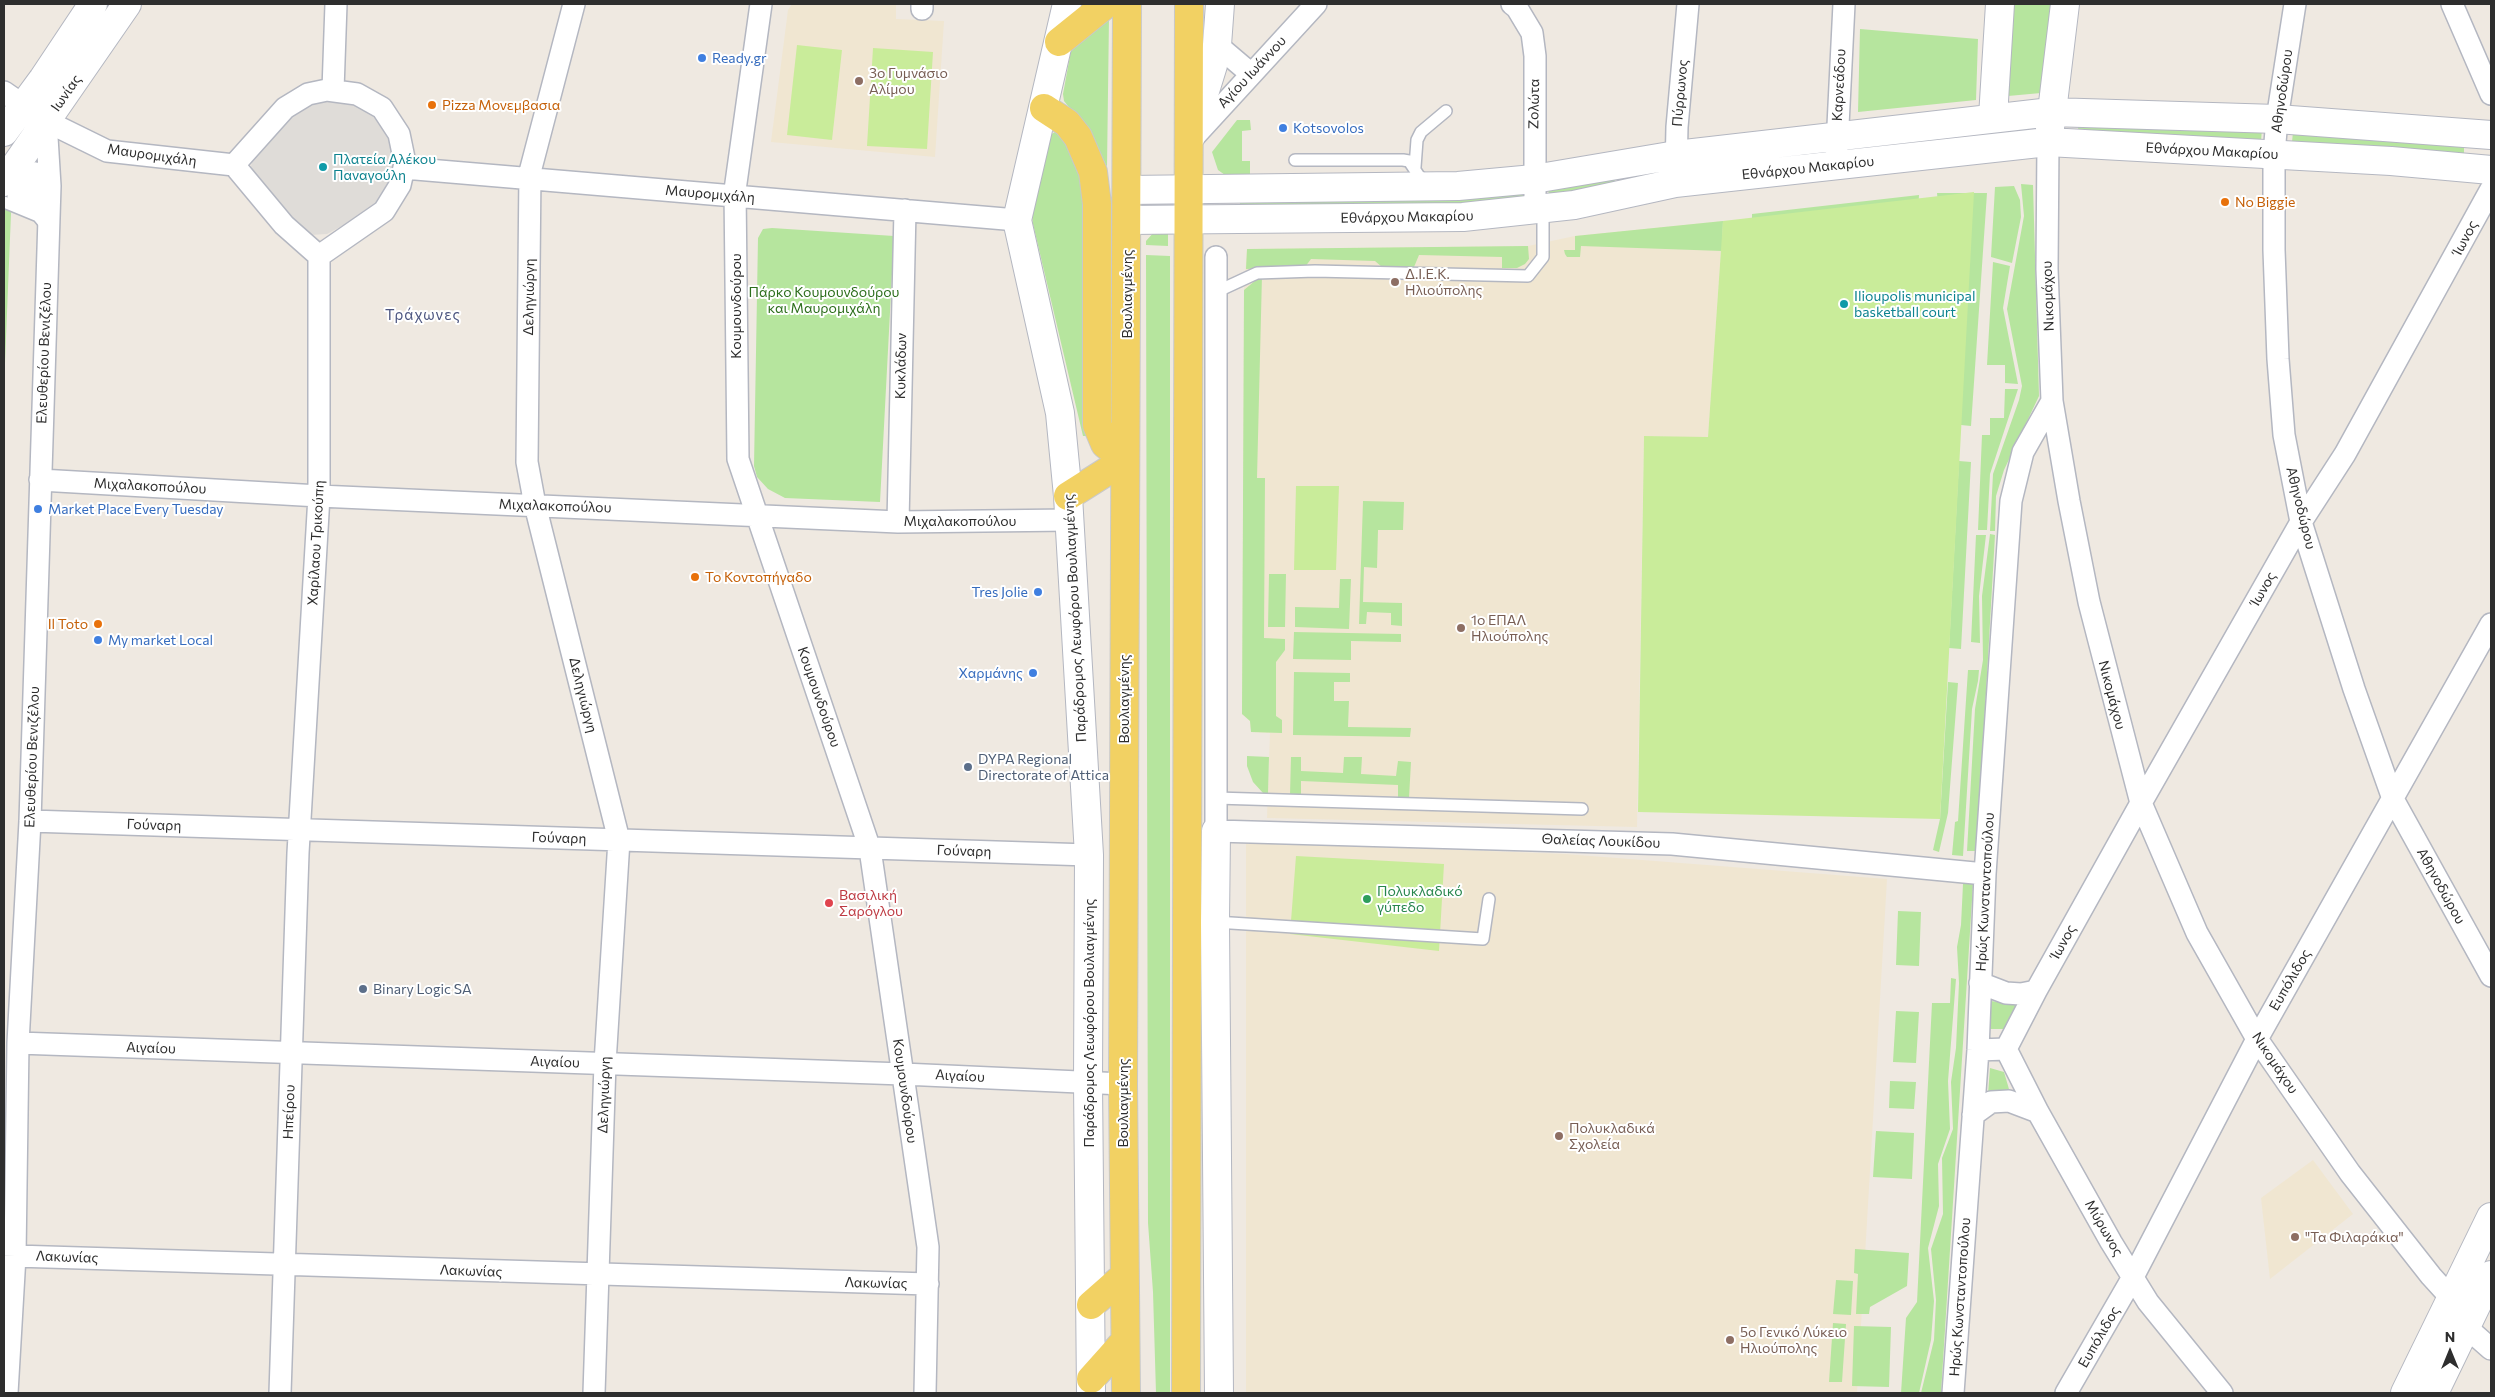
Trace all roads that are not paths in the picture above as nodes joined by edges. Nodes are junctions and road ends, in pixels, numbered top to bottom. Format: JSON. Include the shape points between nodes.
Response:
{"nodes":[{"id":1,"x":93,"y":4,"type":"edge"},
{"id":2,"x":127,"y":4,"type":"edge"},
{"id":3,"x":336,"y":4,"type":"edge"},
{"id":4,"x":574,"y":4,"type":"edge"},
{"id":5,"x":761,"y":4,"type":"edge"},
{"id":6,"x":1067,"y":4,"type":"edge"},
{"id":7,"x":1106,"y":4,"type":"edge"},
{"id":8,"x":1127,"y":4,"type":"edge"},
{"id":9,"x":1189,"y":4,"type":"edge"},
{"id":10,"x":1220,"y":4,"type":"edge"},
{"id":11,"x":1316,"y":4,"type":"edge"},
{"id":12,"x":1512,"y":4,"type":"edge"},
{"id":13,"x":1688,"y":4,"type":"edge"},
{"id":14,"x":1844,"y":4,"type":"edge"},
{"id":15,"x":2000,"y":4,"type":"edge"},
{"id":16,"x":2065,"y":4,"type":"edge"},
{"id":17,"x":2295,"y":4,"type":"edge"},
{"id":18,"x":2452,"y":4,"type":"edge"},
{"id":19,"x":1059,"y":42,"type":"junction"},
{"id":20,"x":1217,"y":45,"type":"junction"},
{"id":21,"x":1250,"y":73,"type":"junction"},
{"id":22,"x":333,"y":90,"type":"junction"},
{"id":23,"x":2491,"y":94,"type":"edge"},
{"id":24,"x":14,"y":99,"type":"edge"},
{"id":25,"x":1044,"y":108,"type":"junction"},
{"id":26,"x":1446,"y":111,"type":"dead end"},
{"id":27,"x":2051,"y":112,"type":"junction"},
{"id":28,"x":1993,"y":117,"type":"junction"},
{"id":29,"x":2277,"y":119,"type":"junction"},
{"id":30,"x":46,"y":121,"type":"junction"},
{"id":31,"x":4,"y":132,"type":"edge"},
{"id":32,"x":2491,"y":134,"type":"edge"},
{"id":33,"x":1836,"y":137,"type":"junction"},
{"id":34,"x":1189,"y":142,"type":"junction"},
{"id":35,"x":2048,"y":142,"type":"junction"},
{"id":36,"x":2274,"y":154,"type":"junction"},
{"id":37,"x":1676,"y":155,"type":"junction"},
{"id":38,"x":1295,"y":160,"type":"dead end"},
{"id":39,"x":234,"y":165,"type":"junction"},
{"id":40,"x":1836,"y":166,"type":"junction"},
{"id":41,"x":404,"y":168,"type":"junction"},
{"id":42,"x":1415,"y":168,"type":"junction"},
{"id":43,"x":2491,"y":170,"type":"edge"},
{"id":44,"x":530,"y":179,"type":"junction"},
{"id":45,"x":1534,"y":180,"type":"junction"},
{"id":46,"x":1676,"y":183,"type":"junction"},
{"id":47,"x":1438,"y":186,"type":"junction"},
{"id":48,"x":2491,"y":189,"type":"edge"},
{"id":49,"x":1127,"y":190,"type":"junction"},
{"id":50,"x":1189,"y":190,"type":"junction"},
{"id":51,"x":9,"y":194,"type":"edge"},
{"id":52,"x":735,"y":196,"type":"junction"},
{"id":53,"x":905,"y":210,"type":"junction"},
{"id":54,"x":1539,"y":210,"type":"junction"},
{"id":55,"x":1017,"y":220,"type":"junction"},
{"id":56,"x":1127,"y":220,"type":"junction"},
{"id":57,"x":1190,"y":220,"type":"junction"},
{"id":58,"x":48,"y":230,"type":"junction"},
{"id":59,"x":319,"y":256,"type":"junction"},
{"id":60,"x":1216,"y":257,"type":"dead end"},
{"id":61,"x":1216,"y":292,"type":"junction"},
{"id":62,"x":2052,"y":401,"type":"junction"},
{"id":63,"x":1125,"y":460,"type":"junction"},
{"id":64,"x":40,"y":480,"type":"junction"},
{"id":65,"x":319,"y":496,"type":"junction"},
{"id":66,"x":535,"y":505,"type":"junction"},
{"id":67,"x":1069,"y":508,"type":"junction"},
{"id":68,"x":757,"y":514,"type":"junction"},
{"id":69,"x":898,"y":522,"type":"junction"},
{"id":70,"x":2301,"y":522,"type":"junction"},
{"id":71,"x":2491,"y":624,"type":"edge"},
{"id":72,"x":1216,"y":798,"type":"junction"},
{"id":73,"x":2393,"y":799,"type":"junction"},
{"id":74,"x":2141,"y":803,"type":"junction"},
{"id":75,"x":1582,"y":809,"type":"dead end"},
{"id":76,"x":30,"y":821,"type":"junction"},
{"id":77,"x":300,"y":830,"type":"junction"},
{"id":78,"x":1216,"y":831,"type":"junction"},
{"id":79,"x":619,"y":840,"type":"junction"},
{"id":80,"x":870,"y":848,"type":"junction"},
{"id":81,"x":1089,"y":855,"type":"junction"},
{"id":82,"x":1986,"y":874,"type":"junction"},
{"id":83,"x":1489,"y":899,"type":"dead end"},
{"id":84,"x":1215,"y":922,"type":"junction"},
{"id":85,"x":2491,"y":976,"type":"edge"},
{"id":86,"x":1980,"y":983,"type":"junction"},
{"id":87,"x":2036,"y":991,"type":"junction"},
{"id":88,"x":2257,"y":1039,"type":"junction"},
{"id":89,"x":18,"y":1044,"type":"junction"},
{"id":90,"x":2006,"y":1049,"type":"junction"},
{"id":91,"x":1978,"y":1050,"type":"junction"},
{"id":92,"x":291,"y":1053,"type":"junction"},
{"id":93,"x":605,"y":1063,"type":"junction"},
{"id":94,"x":903,"y":1074,"type":"junction"},
{"id":95,"x":1088,"y":1083,"type":"junction"},
{"id":96,"x":1123,"y":1084,"type":"junction"},
{"id":97,"x":2038,"y":1112,"type":"junction"},
{"id":98,"x":1973,"y":1114,"type":"junction"},
{"id":99,"x":2491,"y":1217,"type":"edge"},
{"id":100,"x":15,"y":1256,"type":"junction"},
{"id":101,"x":285,"y":1265,"type":"junction"},
{"id":102,"x":2491,"y":1275,"type":"edge"},
{"id":103,"x":598,"y":1276,"type":"junction"},
{"id":104,"x":1124,"y":1276,"type":"junction"},
{"id":105,"x":2133,"y":1277,"type":"junction"},
{"id":106,"x":928,"y":1284,"type":"junction"},
{"id":107,"x":2451,"y":1298,"type":"junction"},
{"id":108,"x":1091,"y":1305,"type":"junction"},
{"id":109,"x":2466,"y":1327,"type":"junction"},
{"id":110,"x":1125,"y":1341,"type":"junction"},
{"id":111,"x":2491,"y":1349,"type":"edge"},
{"id":112,"x":1091,"y":1386,"type":"edge"},
{"id":113,"x":7,"y":1393,"type":"edge"},
{"id":114,"x":280,"y":1393,"type":"edge"},
{"id":115,"x":594,"y":1393,"type":"edge"},
{"id":116,"x":925,"y":1393,"type":"edge"},
{"id":117,"x":1126,"y":1393,"type":"edge"},
{"id":118,"x":1186,"y":1393,"type":"edge"},
{"id":119,"x":1219,"y":1393,"type":"edge"},
{"id":120,"x":1953,"y":1393,"type":"edge"},
{"id":121,"x":2066,"y":1393,"type":"edge"},
{"id":122,"x":2222,"y":1393,"type":"edge"},
{"id":123,"x":2405,"y":1393,"type":"edge"},
{"id":124,"x":2434,"y":1393,"type":"edge"}],
"edges":[{"from":1,"to":24,"type":"street","name":"Ιωνίας"},
{"from":2,"to":30,"type":"street","name":"Ιωνίας"},
{"from":3,"to":22,"type":"street"},
{"from":4,"to":44,"type":"street","name":"Δεληγιώργη","via":[[538,133]]},
{"from":5,"to":52,"type":"street","name":"Κουμουνδούρου"},
{"from":6,"to":19,"type":"street","name":"Παράδρομος Λεωφόρου Βουλιαγμένης"},
{"from":7,"to":19,"type":"main road"},
{"from":8,"to":49,"type":"main road","name":"Βουλιαγμένης"},
{"from":9,"to":34,"type":"main road"},
{"from":10,"to":20,"type":"street"},
{"from":11,"to":21,"type":"street","name":"Αγίου Ιωάννου"},
{"from":12,"to":45,"type":"street","name":"Ζολώτα","via":[[1532,33],[1536,56]]},
{"from":13,"to":37,"type":"street","name":"Πύρρωνος"},
{"from":14,"to":33,"type":"street","name":"Καρνεάδου"},
{"from":15,"to":28,"type":"street"},
{"from":16,"to":27,"type":"street","name":"Νικομάχου"},
{"from":17,"to":29,"type":"street","name":"Αθηνοδώρου"},
{"from":18,"to":23,"type":"street"},
{"from":19,"to":25,"type":"street","name":"Παράδρομος Λεωφόρου Βουλιαγμένης"},
{"from":20,"to":21,"type":"street"},
{"from":20,"to":34,"type":"street"},
{"from":21,"to":34,"type":"street","name":"Αγίου Ιωάννου"},
{"from":22,"to":39,"type":"street","via":[[308,94],[290,104]]},
{"from":22,"to":41,"type":"street","via":[[365,97],[388,116],[403,144]]},
{"from":24,"to":30,"type":"street","name":"Μαυρομιχάλη"},
{"from":24,"to":31,"type":"street","name":"Ιωνίας"},
{"from":25,"to":55,"type":"street","name":"Παράδρομος Λεωφόρου Βουλιαγμένης"},
{"from":25,"to":63,"type":"main road","via":[[1067,122],[1078,137],[1093,172],[1098,239],[1097,425],[1105,444]]},
{"from":26,"to":42,"type":"lane","via":[[1421,132]]},
{"from":27,"to":28,"type":"street","name":"Εθνάρχου Μακαρίου"},
{"from":27,"to":29,"type":"street","name":"Εθνάρχου Μακαρίου"},
{"from":27,"to":35,"type":"street","name":"Νικομάχου"},
{"from":28,"to":33,"type":"street","name":"Εθνάρχου Μακαρίου"},
{"from":29,"to":32,"type":"street","name":"Εθνάρχου Μακαρίου"},
{"from":29,"to":36,"type":"street","name":"Αθηνοδώρου"},
{"from":30,"to":39,"type":"street","name":"Μαυρομιχάλη","via":[[106,151]]},
{"from":30,"to":51,"type":"street","name":"Ιωνίας"},
{"from":30,"to":58,"type":"street","name":"Ελευθερίου Βενιζέλου","via":[[50,186]]},
{"from":33,"to":37,"type":"street","name":"Εθνάρχου Μακαρίου"},
{"from":33,"to":40,"type":"street","name":"Καρνεάδου"},
{"from":34,"to":50,"type":"main road"},
{"from":35,"to":36,"type":"street","name":"Εθνάρχου Μακαρίου"},
{"from":35,"to":40,"type":"street","name":"Εθνάρχου Μακαρίου"},
{"from":35,"to":62,"type":"street","name":"Νικομάχου","via":[[2047,269]]},
{"from":36,"to":43,"type":"street","name":"Εθνάρχου Μακαρίου"},
{"from":36,"to":70,"type":"street","name":"Αθηνοδώρου","via":[[2278,359],[2284,435]]},
{"from":37,"to":45,"type":"street","name":"Εθνάρχου Μακαρίου"},
{"from":37,"to":46,"type":"street","name":"Πύρρωνος"},
{"from":38,"to":42,"type":"lane","via":[[1403,160]]},
{"from":39,"to":59,"type":"street","via":[[284,225]]},
{"from":40,"to":46,"type":"street","name":"Εθνάρχου Μακαρίου"},
{"from":41,"to":44,"type":"street","name":"Μαυρομιχάλη"},
{"from":41,"to":59,"type":"street","via":[[396,194],[384,211]]},
{"from":42,"to":47,"type":"lane","via":[[1419,176]]},
{"from":44,"to":52,"type":"street","name":"Μαυρομιχάλη"},
{"from":44,"to":66,"type":"street","name":"Δεληγιώργη","via":[[527,462]]},
{"from":45,"to":47,"type":"street","name":"Εθνάρχου Μακαρίου"},
{"from":45,"to":54,"type":"street","name":"Ζολώτα"},
{"from":46,"to":54,"type":"street","name":"Εθνάρχου Μακαρίου"},
{"from":47,"to":50,"type":"street","name":"Εθνάρχου Μακαρίου"},
{"from":48,"to":70,"type":"street","name":"Ίωνος","via":[[2345,454]]},
{"from":49,"to":50,"type":"street","name":"Εθνάρχου Μακαρίου"},
{"from":49,"to":56,"type":"main road","name":"Βουλιαγμένης"},
{"from":50,"to":57,"type":"main road"},
{"from":51,"to":58,"type":"lane","via":[[38,216]]},
{"from":52,"to":53,"type":"street","name":"Μαυρομιχάλη"},
{"from":52,"to":68,"type":"street","name":"Κουμουνδούρου","via":[[736,439],[738,459]]},
{"from":53,"to":55,"type":"street","name":"Μαυρομιχάλη"},
{"from":53,"to":69,"type":"street","name":"Κυκλάδων"},
{"from":54,"to":57,"type":"street","name":"Εθνάρχου Μακαρίου","via":[[1463,217]]},
{"from":54,"to":61,"type":"lane","via":[[1542,257],[1528,276],[1257,272]]},
{"from":55,"to":67,"type":"street","name":"Παράδρομος Λεωφόρου Βουλιαγμένης","via":[[1058,404],[1065,446]]},
{"from":56,"to":57,"type":"street","name":"Εθνάρχου Μακαρίου"},
{"from":56,"to":63,"type":"main road","name":"Βουλιαγμένης"},
{"from":57,"to":118,"type":"main road"},
{"from":58,"to":64,"type":"street","name":"Ελευθερίου Βενιζέλου"},
{"from":59,"to":65,"type":"street","name":"Χαρίλαου Τρικούπη"},
{"from":60,"to":61,"type":"street"},
{"from":61,"to":72,"type":"street"},
{"from":62,"to":74,"type":"street","name":"Νικομάχου","via":[[2089,602]]},
{"from":62,"to":82,"type":"street","name":"Ηρώς Κωνσταντοπούλου","via":[[2023,452],[2011,502]]},
{"from":63,"to":67,"type":"main road"},
{"from":63,"to":96,"type":"main road","name":"Βουλιαγμένης"},
{"from":64,"to":65,"type":"street","name":"Μιχαλακοπούλου"},
{"from":64,"to":76,"type":"street","name":"Ελευθερίου Βενιζέλου"},
{"from":65,"to":66,"type":"street","name":"Μιχαλακοπούλου"},
{"from":65,"to":77,"type":"street","name":"Χαρίλαου Τρικούπη"},
{"from":66,"to":68,"type":"street","name":"Μιχαλακοπούλου"},
{"from":66,"to":79,"type":"street","name":"Δεληγιώργη"},
{"from":67,"to":69,"type":"street","name":"Μιχαλακοπούλου"},
{"from":67,"to":81,"type":"street","name":"Παράδρομος Λεωφόρου Βουλιαγμένης"},
{"from":68,"to":69,"type":"street","name":"Μιχαλακοπούλου"},
{"from":68,"to":80,"type":"street","name":"Κουμουνδούρου"},
{"from":70,"to":73,"type":"street","name":"Αθηνοδώρου"},
{"from":70,"to":74,"type":"street","name":"Ίωνος"},
{"from":71,"to":73,"type":"street","name":"Ευπόλιδος"},
{"from":72,"to":75,"type":"lane"},
{"from":72,"to":78,"type":"street"},
{"from":73,"to":85,"type":"street","name":"Αθηνοδώρου"},
{"from":73,"to":88,"type":"street","name":"Ευπόλιδος"},
{"from":74,"to":87,"type":"street","name":"Ίωνος"},
{"from":74,"to":88,"type":"street","name":"Νικομάχου","via":[[2197,933]]},
{"from":76,"to":77,"type":"street","name":"Γούναρη"},
{"from":76,"to":89,"type":"street","name":"Ελευθερίου Βενιζέλου"},
{"from":77,"to":79,"type":"street","name":"Γούναρη"},
{"from":77,"to":92,"type":"street","name":"Ηπείρου"},
{"from":78,"to":82,"type":"street","name":"Θαλείας Λουκίδου","via":[[1672,844]]},
{"from":78,"to":84,"type":"street"},
{"from":79,"to":80,"type":"street","name":"Γούναρη"},
{"from":79,"to":93,"type":"street","name":"Δεληγιώργη"},
{"from":80,"to":81,"type":"street","name":"Γούναρη"},
{"from":80,"to":94,"type":"street","name":"Κουμουνδούρου"},
{"from":81,"to":95,"type":"street","name":"Παράδρομος Λεωφόρου Βουλιαγμένης"},
{"from":82,"to":86,"type":"street","name":"Ηρώς Κωνσταντοπούλου"},
{"from":83,"to":84,"type":"lane","via":[[1483,939]]},
{"from":84,"to":119,"type":"street"},
{"from":86,"to":87,"type":"street","via":[[2006,993]]},
{"from":86,"to":91,"type":"street","name":"Ηρώς Κωνσταντοπούλου"},
{"from":87,"to":90,"type":"street","name":"Ίωνος"},
{"from":88,"to":105,"type":"street","name":"Ευπόλιδος"},
{"from":88,"to":107,"type":"street","name":"Νικομάχου","via":[[2350,1173]]},
{"from":89,"to":92,"type":"street","name":"Αιγαίου"},
{"from":89,"to":100,"type":"street","name":"Ελευθερίου Βενιζέλου"},
{"from":90,"to":91,"type":"street"},
{"from":90,"to":97,"type":"street","name":"Μύρωνος"},
{"from":91,"to":98,"type":"street","name":"Ηρώς Κωνσταντοπούλου"},
{"from":92,"to":93,"type":"street","name":"Αιγαίου"},
{"from":92,"to":101,"type":"street","name":"Ηπείρου"},
{"from":93,"to":94,"type":"street","name":"Αιγαίου"},
{"from":93,"to":103,"type":"street","name":"Δεληγιώργη"},
{"from":94,"to":95,"type":"street","name":"Αιγαίου"},
{"from":94,"to":106,"type":"street","name":"Κουμουνδούρου","via":[[928,1247]]},
{"from":95,"to":96,"type":"street","name":"Αιγαίου"},
{"from":95,"to":108,"type":"street","name":"Παράδρομος Λεωφόρου Βουλιαγμένης"},
{"from":96,"to":104,"type":"main road","name":"Βουλιαγμένης"},
{"from":97,"to":98,"type":"street","via":[[2009,1101],[1991,1102]]},
{"from":97,"to":105,"type":"street","name":"Μύρωνος"},
{"from":98,"to":120,"type":"street","name":"Ηρώς Κωνσταντοπούλου"},
{"from":99,"to":107,"type":"street"},
{"from":100,"to":101,"type":"street","name":"Λακωνίας"},
{"from":100,"to":113,"type":"street","name":"Ελευθερίου Βενιζέλου"},
{"from":101,"to":103,"type":"street","name":"Λακωνίας"},
{"from":101,"to":114,"type":"street","name":"Ηπείρου"},
{"from":102,"to":109,"type":"street"},
{"from":103,"to":106,"type":"street","name":"Λακωνίας"},
{"from":103,"to":115,"type":"street","name":"Δεληγιώργη"},
{"from":104,"to":108,"type":"main road"},
{"from":104,"to":110,"type":"main road","name":"Βουλιαγμένης"},
{"from":105,"to":121,"type":"street","name":"Ευπόλιδος"},
{"from":105,"to":122,"type":"street","name":"Μύρωνος","via":[[2148,1302]]},
{"from":106,"to":116,"type":"street","name":"Κουμουνδούρου"},
{"from":107,"to":123,"type":"street"},
{"from":108,"to":112,"type":"street","name":"Παράδρομος Λεωφόρου Βουλιαγμένης"},
{"from":109,"to":111,"type":"street"},
{"from":109,"to":124,"type":"street"},
{"from":110,"to":112,"type":"main road"},
{"from":110,"to":117,"type":"main road","name":"Βουλιαγμένης"}]}
